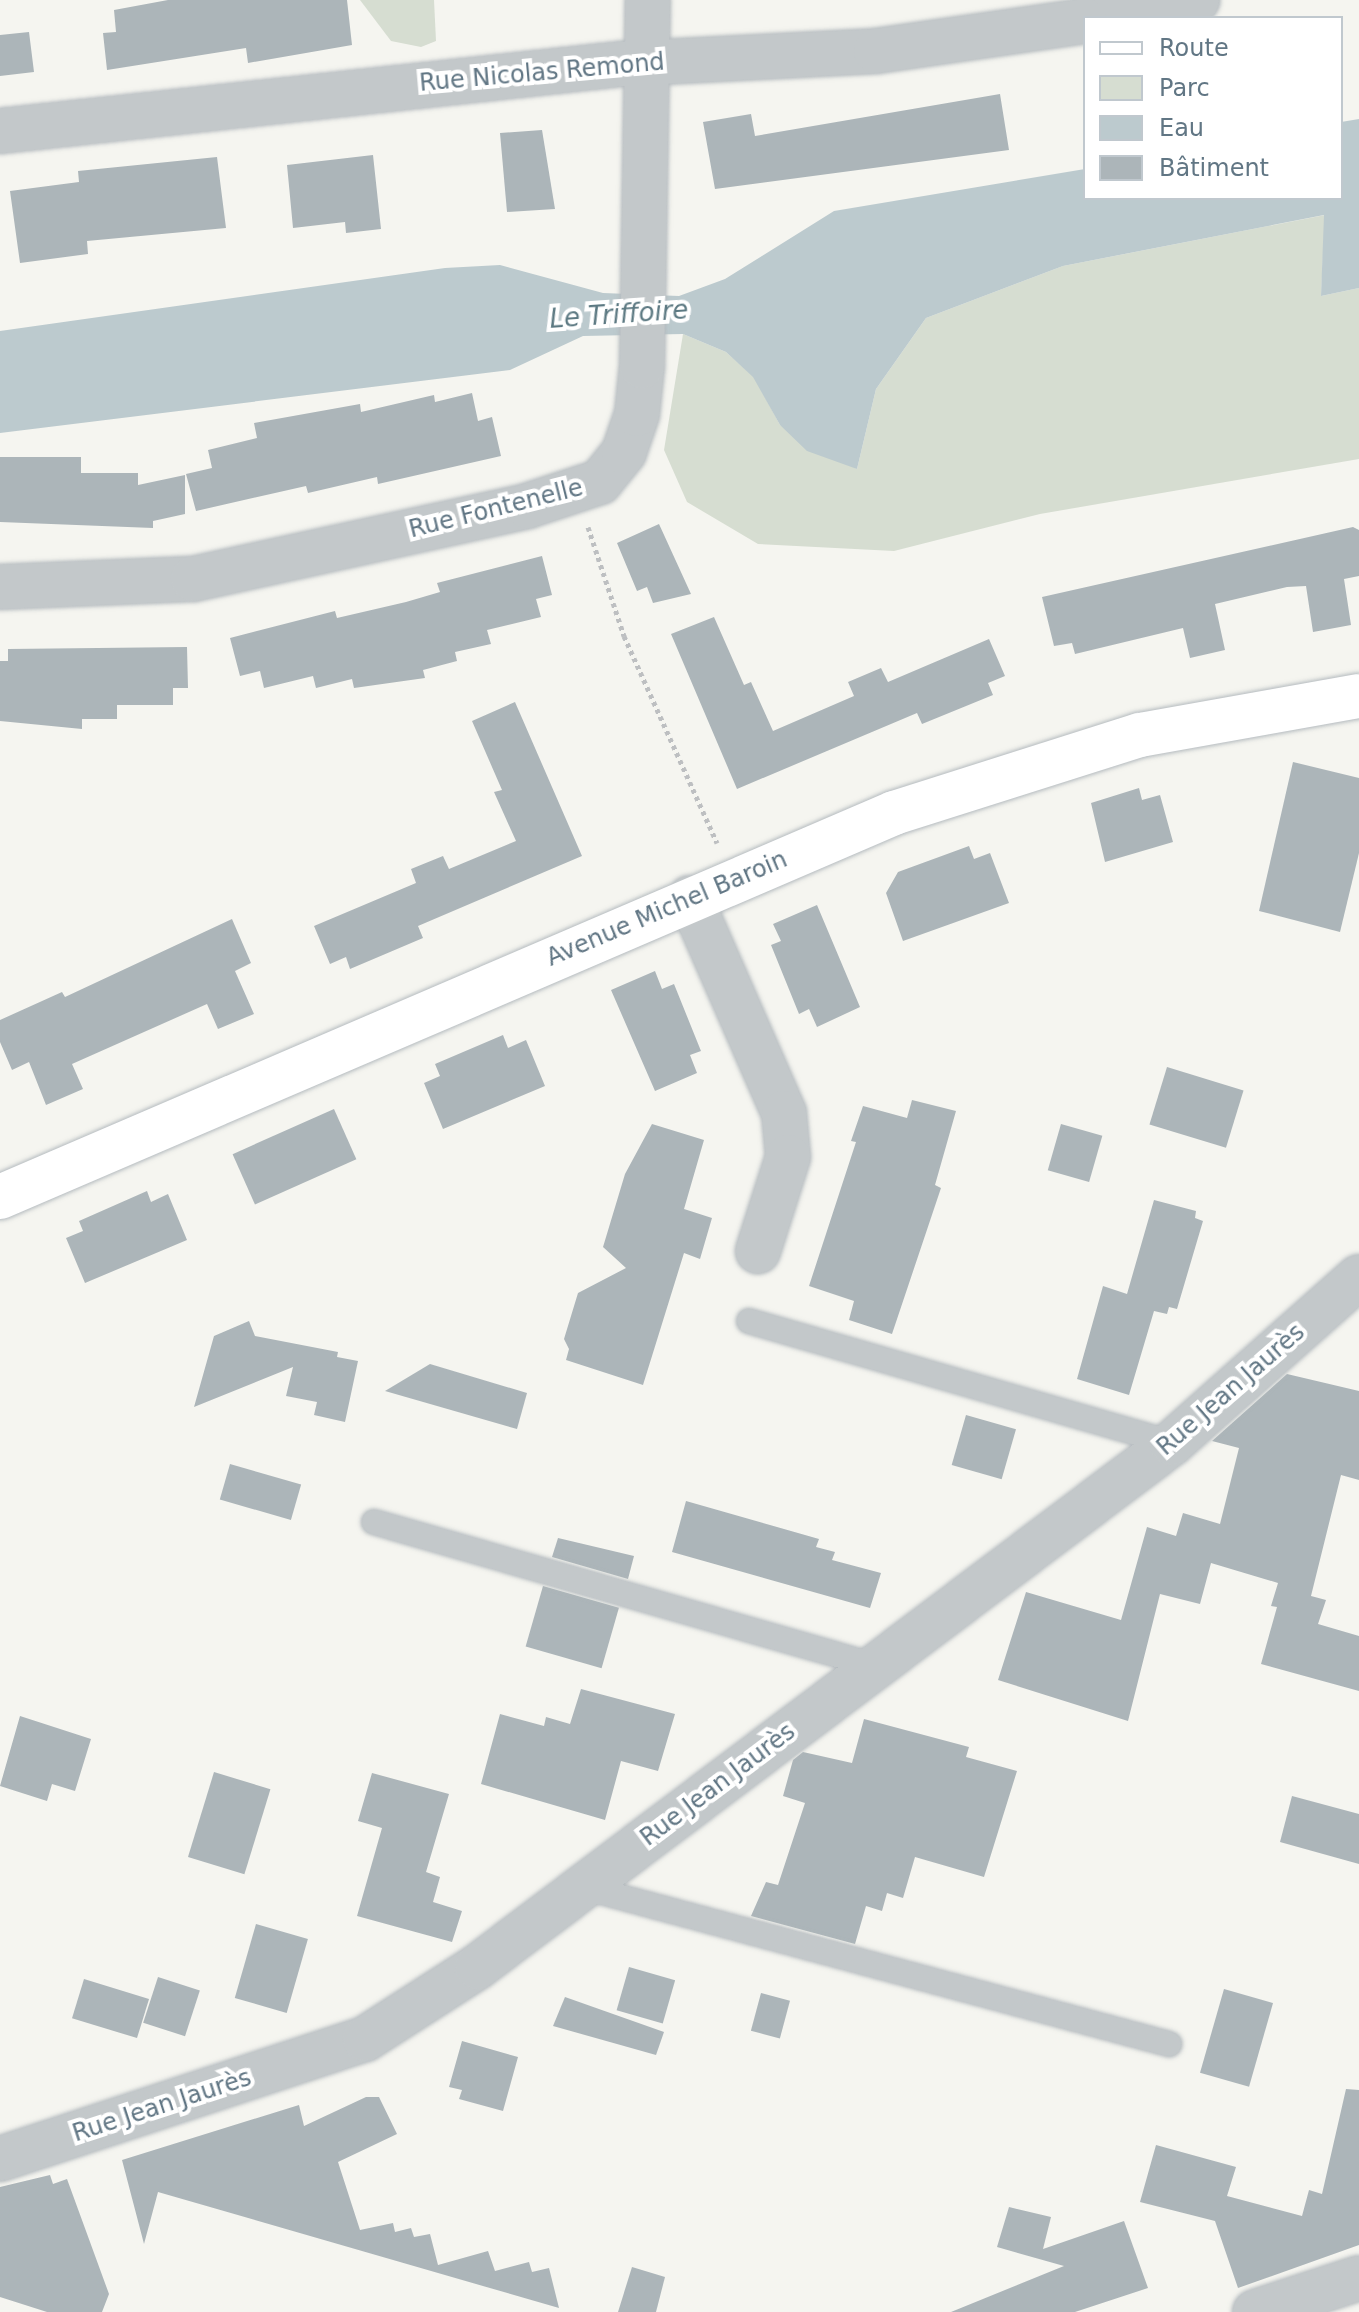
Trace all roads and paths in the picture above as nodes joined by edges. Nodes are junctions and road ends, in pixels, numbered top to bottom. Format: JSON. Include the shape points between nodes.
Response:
{"nodes":[{"id":1,"x":648,"y":0,"type":"edge"},
{"id":2,"x":1197,"y":0,"type":"edge"},
{"id":3,"x":1113,"y":16,"type":"edge"},
{"id":4,"x":1083,"y":21,"type":"edge"},
{"id":5,"x":646,"y":62,"type":"junction"},
{"id":6,"x":0,"y":131,"type":"edge"},
{"id":7,"x":577,"y":493,"type":"junction"},
{"id":8,"x":0,"y":587,"type":"edge"},
{"id":9,"x":1359,"y":696,"type":"edge"},
{"id":10,"x":734,"y":881,"type":"junction"},
{"id":11,"x":690,"y":898,"type":"junction"},
{"id":12,"x":0,"y":1197,"type":"edge"},
{"id":13,"x":758,"y":1251,"type":"dead end"},
{"id":14,"x":1359,"y":1277,"type":"edge"},
{"id":15,"x":749,"y":1321,"type":"dead end"},
{"id":16,"x":1172,"y":1443,"type":"junction"},
{"id":17,"x":374,"y":1522,"type":"dead end"},
{"id":18,"x":876,"y":1666,"type":"junction"},
{"id":19,"x":583,"y":1887,"type":"junction"},
{"id":20,"x":1169,"y":2044,"type":"dead end"},
{"id":21,"x":0,"y":2159,"type":"edge"},
{"id":22,"x":1359,"y":2278,"type":"edge"},
{"id":23,"x":1255,"y":2312,"type":"edge"}],
"edges":[{"from":1,"to":5,"type":"street","name":"Rue Fontenelle"},
{"from":2,"to":3,"type":"street"},
{"from":4,"to":5,"type":"street","name":"Rue Nicolas Remond","via":[[876,51]]},
{"from":5,"to":6,"type":"street","name":"Rue Nicolas Remond"},
{"from":5,"to":7,"type":"street","name":"Rue Fontenelle","via":[[637,414],[624,452],[600,482]]},
{"from":7,"to":8,"type":"street","name":"Rue Fontenelle","via":[[193,579]]},
{"from":7,"to":10,"type":"path","via":[[624,636]]},
{"from":9,"to":10,"type":"street","name":"Avenue Michel Baroin","via":[[1140,735],[1023,769],[894,813]]},
{"from":10,"to":11,"type":"street","name":"Avenue Michel Baroin"},
{"from":11,"to":12,"type":"street","name":"Avenue Michel Baroin"},
{"from":11,"to":13,"type":"street","via":[[784,1113],[788,1157]]},
{"from":14,"to":16,"type":"street","name":"Rue Jean Jaurès"},
{"from":15,"to":16,"type":"lane"},
{"from":16,"to":18,"type":"street","name":"Rue Jean Jaurès"},
{"from":17,"to":18,"type":"lane"},
{"from":18,"to":19,"type":"street","name":"Rue Jean Jaurès"},
{"from":19,"to":20,"type":"lane"},
{"from":19,"to":21,"type":"street","name":"Rue Jean Jaurès","via":[[477,1967],[365,2039]]},
{"from":22,"to":23,"type":"street"}]}
